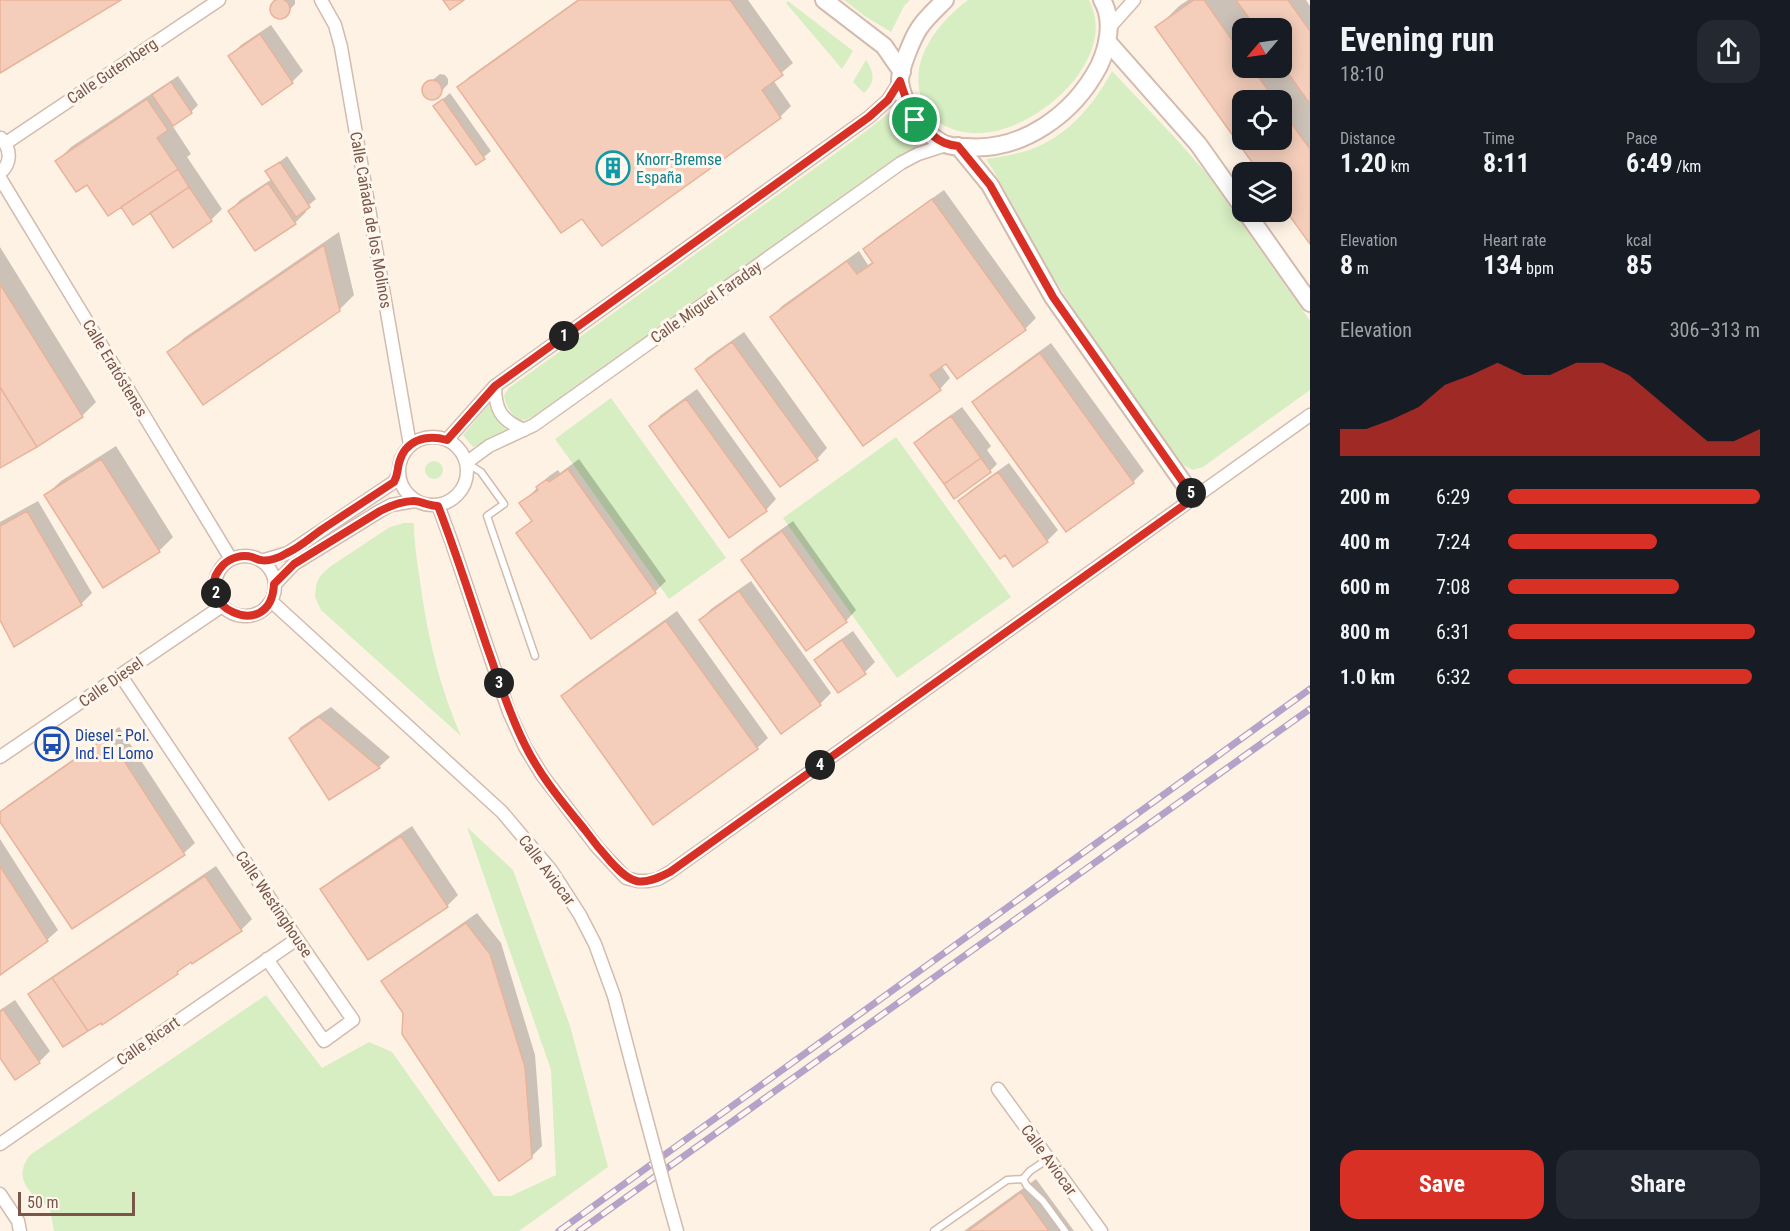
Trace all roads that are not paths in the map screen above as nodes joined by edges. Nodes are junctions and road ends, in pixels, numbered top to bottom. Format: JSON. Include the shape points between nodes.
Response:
{"nodes":[{"id":1,"x":219,"y":0,"type":"edge"},
{"id":2,"x":321,"y":0,"type":"edge"},
{"id":3,"x":824,"y":0,"type":"edge"},
{"id":4,"x":945,"y":0,"type":"edge"},
{"id":5,"x":1102,"y":0,"type":"edge"},
{"id":6,"x":1134,"y":0,"type":"edge"},
{"id":7,"x":1108,"y":35,"type":"junction"},
{"id":8,"x":901,"y":76,"type":"junction"},
{"id":9,"x":3,"y":140,"type":"edge"},
{"id":10,"x":952,"y":146,"type":"junction"},
{"id":11,"x":0,"y":176,"type":"edge"},
{"id":12,"x":1232,"y":192,"type":"edge"},
{"id":13,"x":1253,"y":222,"type":"edge"},
{"id":14,"x":1310,"y":303,"type":"edge"},
{"id":15,"x":495,"y":386,"type":"junction"},
{"id":16,"x":1310,"y":415,"type":"edge"},
{"id":17,"x":524,"y":430,"type":"junction"},
{"id":18,"x":447,"y":440,"type":"junction"},
{"id":19,"x":410,"y":444,"type":"junction"},
{"id":20,"x":466,"y":463,"type":"junction"},
{"id":21,"x":398,"y":475,"type":"junction"},
{"id":22,"x":1194,"y":498,"type":"junction"},
{"id":23,"x":415,"y":501,"type":"junction"},
{"id":24,"x":438,"y":506,"type":"junction"},
{"id":25,"x":231,"y":559,"type":"junction"},
{"id":26,"x":261,"y":561,"type":"junction"},
{"id":27,"x":274,"y":584,"type":"junction"},
{"id":28,"x":271,"y":601,"type":"junction"},
{"id":29,"x":222,"y":606,"type":"junction"},
{"id":30,"x":535,"y":656,"type":"dead end"},
{"id":31,"x":121,"y":676,"type":"junction"},
{"id":32,"x":0,"y":757,"type":"edge"},
{"id":33,"x":297,"y":939,"type":"junction"},
{"id":34,"x":267,"y":959,"type":"junction"},
{"id":35,"x":998,"y":1089,"type":"dead end"},
{"id":36,"x":0,"y":1144,"type":"edge"},
{"id":37,"x":1049,"y":1159,"type":"junction"},
{"id":38,"x":1023,"y":1179,"type":"junction"},
{"id":39,"x":0,"y":1194,"type":"edge"},
{"id":40,"x":20,"y":1231,"type":"edge"},
{"id":41,"x":676,"y":1231,"type":"edge"},
{"id":42,"x":934,"y":1231,"type":"edge"},
{"id":43,"x":1065,"y":1231,"type":"edge"},
{"id":44,"x":1101,"y":1231,"type":"edge"}],
"edges":[{"from":1,"to":9,"type":"street","name":"Calle Gutemberg"},
{"from":2,"to":19,"type":"street","name":"Calle Cañada de los Molinos","via":[[341,47]]},
{"from":3,"to":8,"type":"street","via":[[884,46]]},
{"from":4,"to":8,"type":"street","via":[[920,27]]},
{"from":5,"to":7,"type":"street","via":[[1106,5]]},
{"from":6,"to":7,"type":"street"},
{"from":7,"to":10,"type":"street","via":[[1106,52],[1093,78],[1049,124],[1003,145]]},
{"from":7,"to":12,"type":"street","via":[[1198,144]]},
{"from":8,"to":10,"type":"street","via":[[908,108],[915,120]]},
{"from":8,"to":15,"type":"street","via":[[888,100],[869,117]]},
{"from":9,"to":11,"type":"street","via":[[9,158]]},
{"from":10,"to":17,"type":"street","name":"Calle Miguel Faraday","via":[[918,154],[901,164]]},
{"from":10,"to":22,"type":"street","via":[[990,185],[1053,297]]},
{"from":11,"to":25,"type":"street","name":"Calle Eratóstenes"},
{"from":13,"to":14,"type":"street"},
{"from":15,"to":17,"type":"street","via":[[503,418]]},
{"from":15,"to":18,"type":"street"},
{"from":16,"to":22,"type":"street"},
{"from":17,"to":20,"type":"street","name":"Calle Miguel Faraday","via":[[489,446]]},
{"from":18,"to":19,"type":"street","via":[[428,437]]},
{"from":18,"to":20,"type":"street","via":[[456,445]]},
{"from":19,"to":21,"type":"street"},
{"from":20,"to":24,"type":"street","via":[[467,474],[458,495]]},
{"from":20,"to":30,"type":"lane","via":[[481,472],[504,504],[487,516]]},
{"from":21,"to":23,"type":"street","via":[[403,489]]},
{"from":21,"to":26,"type":"street","via":[[394,482],[288,553]]},
{"from":22,"to":24,"type":"street","via":[[670,872],[658,879],[638,882],[626,878],[597,847],[525,747],[509,712]]},
{"from":23,"to":24,"type":"street"},
{"from":23,"to":27,"type":"street","via":[[380,511],[294,564]]},
{"from":25,"to":26,"type":"street","via":[[243,556]]},
{"from":25,"to":29,"type":"street","via":[[215,578],[214,588]]},
{"from":26,"to":27,"type":"street","via":[[269,568]]},
{"from":27,"to":28,"type":"street"},
{"from":28,"to":29,"type":"street","via":[[248,616]]},
{"from":28,"to":41,"type":"street","name":"Calle Aviocar","bridge":true,"via":[[502,812],[551,870],[580,915],[614,996]]},
{"from":29,"to":31,"type":"street","name":"Calle Diesel"},
{"from":31,"to":32,"type":"street","name":"Calle Diesel"},
{"from":31,"to":33,"type":"street","name":"Calle Westinghouse"},
{"from":33,"to":34,"type":"street","name":"Calle Ricart"},
{"from":33,"to":34,"type":"street","name":"Calle Westinghouse","via":[[353,1020],[324,1041]]},
{"from":34,"to":36,"type":"street","name":"Calle Ricart"},
{"from":35,"to":37,"type":"street","name":"Calle Aviocar"},
{"from":37,"to":38,"type":"lane"},
{"from":37,"to":44,"type":"street","name":"Calle Aviocar"},
{"from":38,"to":42,"type":"lane","via":[[1007,1180]]},
{"from":38,"to":43,"type":"lane"},
{"from":39,"to":40,"type":"street"}]}
